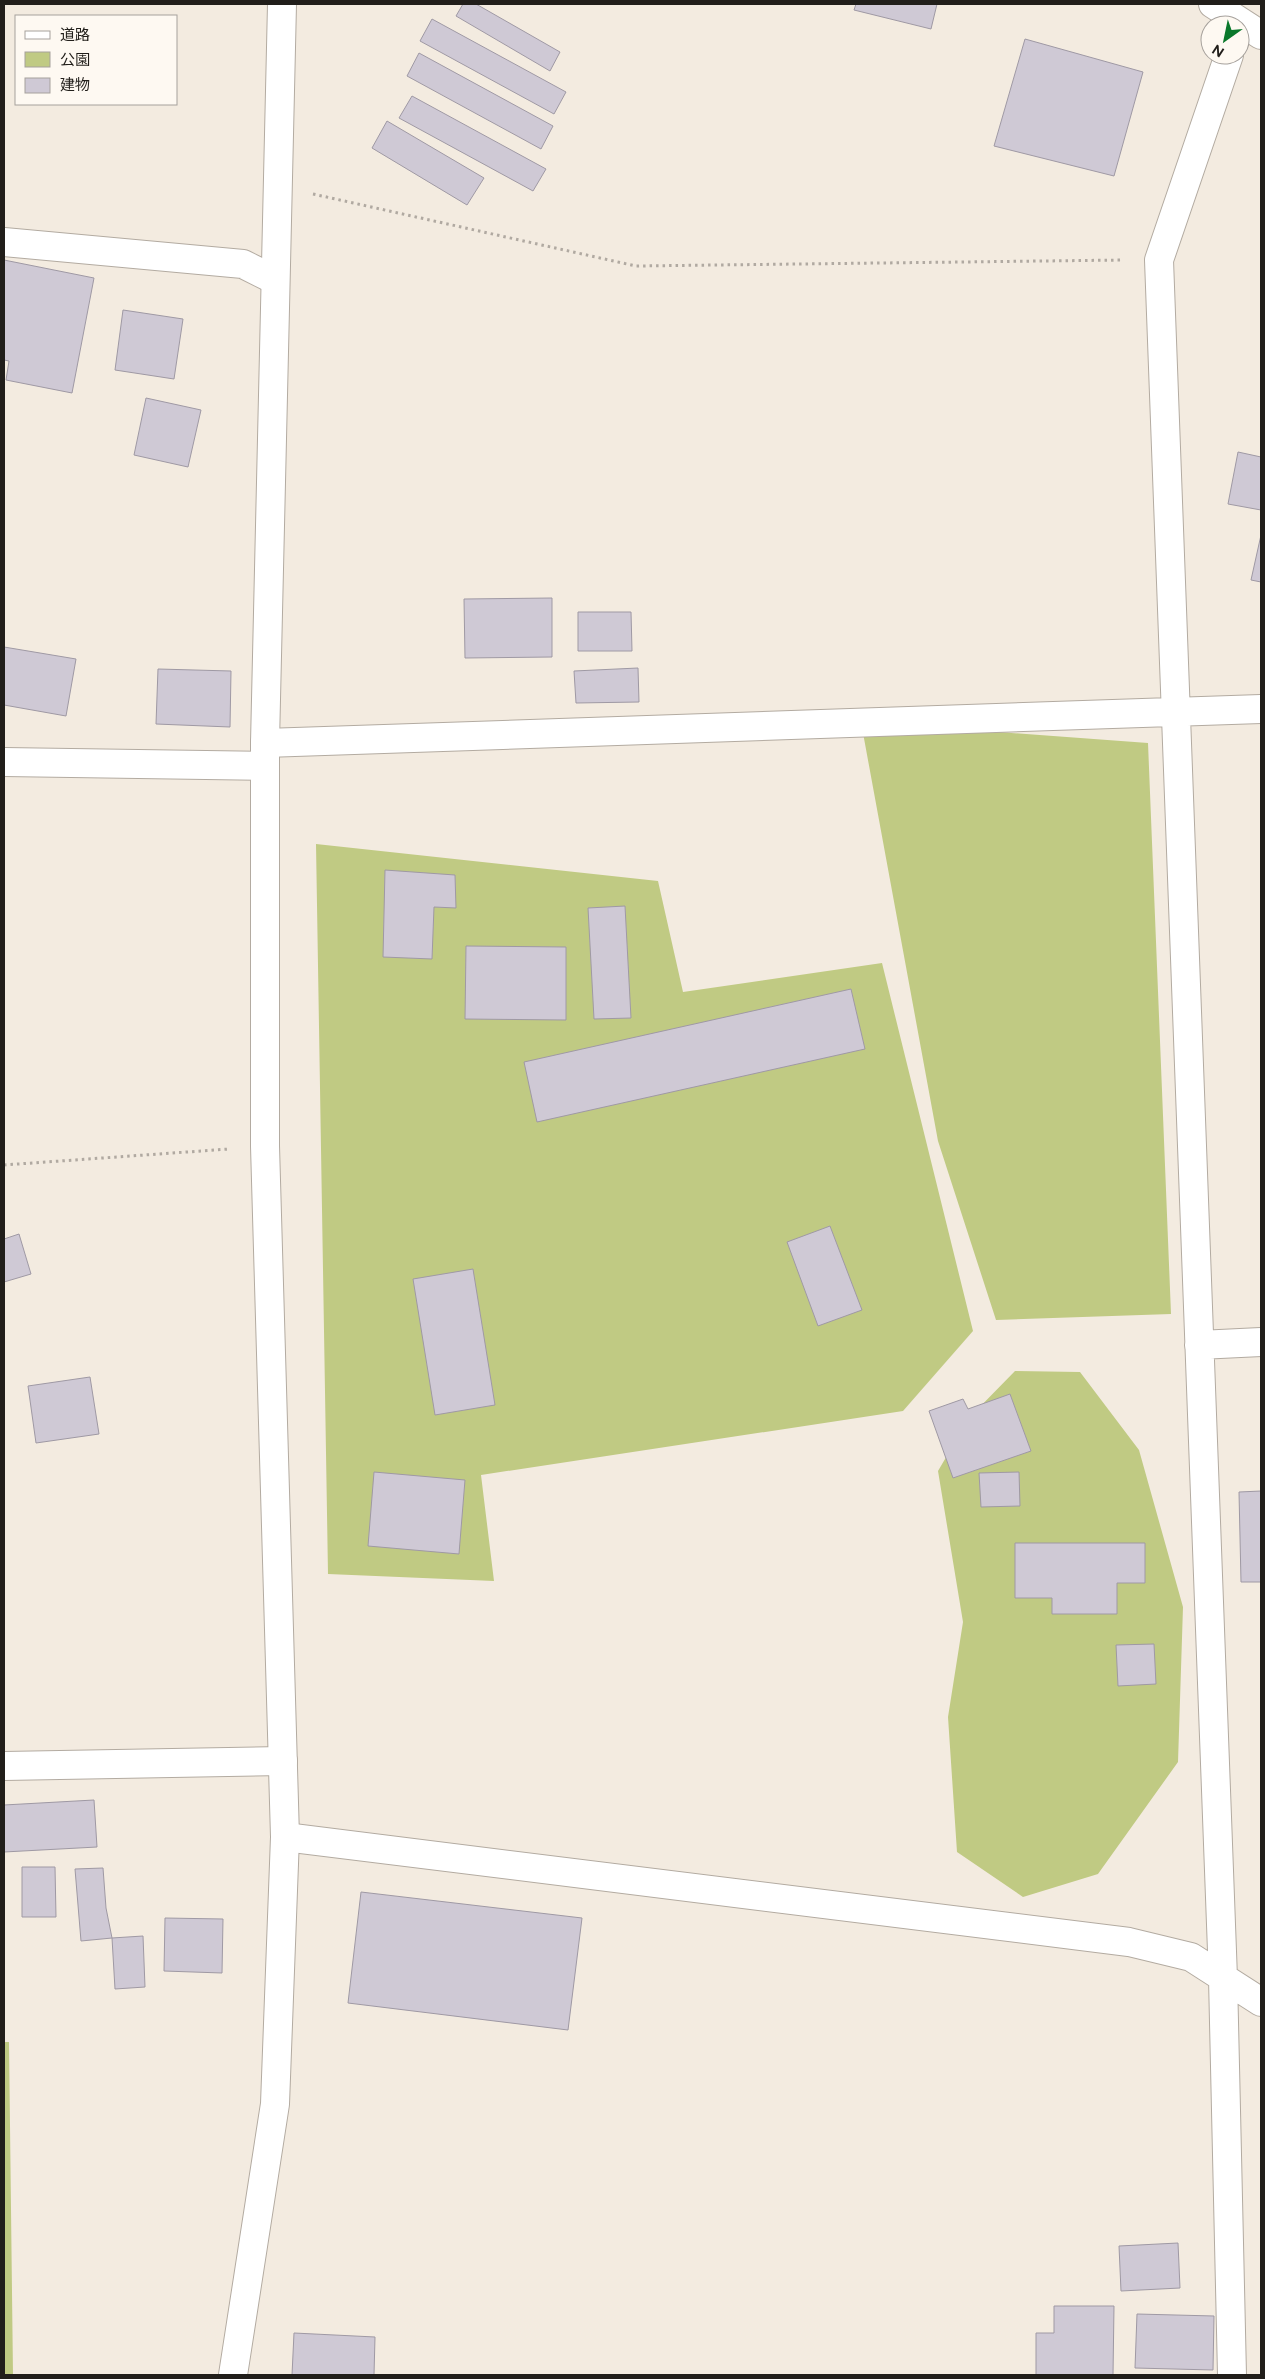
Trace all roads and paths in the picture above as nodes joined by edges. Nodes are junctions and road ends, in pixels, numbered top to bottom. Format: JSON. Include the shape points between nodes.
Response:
{"nodes":[{"id":1,"x":282,"y":4,"type":"edge"},
{"id":2,"x":1213,"y":4,"type":"edge"},
{"id":3,"x":1235,"y":15,"type":"edge"},
{"id":4,"x":1226,"y":65,"type":"edge"},
{"id":5,"x":277,"y":186,"type":"junction"},
{"id":6,"x":4,"y":242,"type":"edge"},
{"id":7,"x":1159,"y":260,"type":"junction"},
{"id":8,"x":275,"y":280,"type":"junction"},
{"id":9,"x":1261,"y":709,"type":"edge"},
{"id":10,"x":1175,"y":712,"type":"junction"},
{"id":11,"x":265,"y":754,"type":"junction"},
{"id":12,"x":4,"y":762,"type":"edge"},
{"id":13,"x":265,"y":1146,"type":"junction"},
{"id":14,"x":4,"y":1165,"type":"edge"},
{"id":15,"x":1261,"y":1342,"type":"edge"},
{"id":16,"x":1199,"y":1345,"type":"junction"},
{"id":17,"x":283,"y":1761,"type":"junction"},
{"id":18,"x":4,"y":1766,"type":"edge"},
{"id":19,"x":285,"y":1837,"type":"junction"},
{"id":20,"x":1223,"y":1978,"type":"junction"},
{"id":21,"x":1261,"y":2002,"type":"edge"},
{"id":22,"x":233,"y":2375,"type":"edge"},
{"id":23,"x":1232,"y":2375,"type":"edge"}],
"edges":[{"from":1,"to":5,"type":"street"},
{"from":2,"to":3,"type":"street"},
{"from":4,"to":7,"type":"street"},
{"from":5,"to":7,"type":"path","via":[[636,266]]},
{"from":5,"to":8,"type":"street"},
{"from":6,"to":8,"type":"street","via":[[243,264]]},
{"from":7,"to":10,"type":"street"},
{"from":8,"to":11,"type":"street"},
{"from":9,"to":10,"type":"street"},
{"from":10,"to":11,"type":"street"},
{"from":10,"to":16,"type":"street"},
{"from":11,"to":12,"type":"street"},
{"from":11,"to":13,"type":"street"},
{"from":13,"to":14,"type":"path"},
{"from":13,"to":17,"type":"street"},
{"from":15,"to":16,"type":"street"},
{"from":16,"to":20,"type":"street"},
{"from":17,"to":18,"type":"street"},
{"from":17,"to":19,"type":"street"},
{"from":19,"to":20,"type":"street","via":[[1129,1942],[1191,1957]]},
{"from":19,"to":22,"type":"street","via":[[275,2104]]},
{"from":20,"to":21,"type":"street"},
{"from":20,"to":23,"type":"street"}]}
